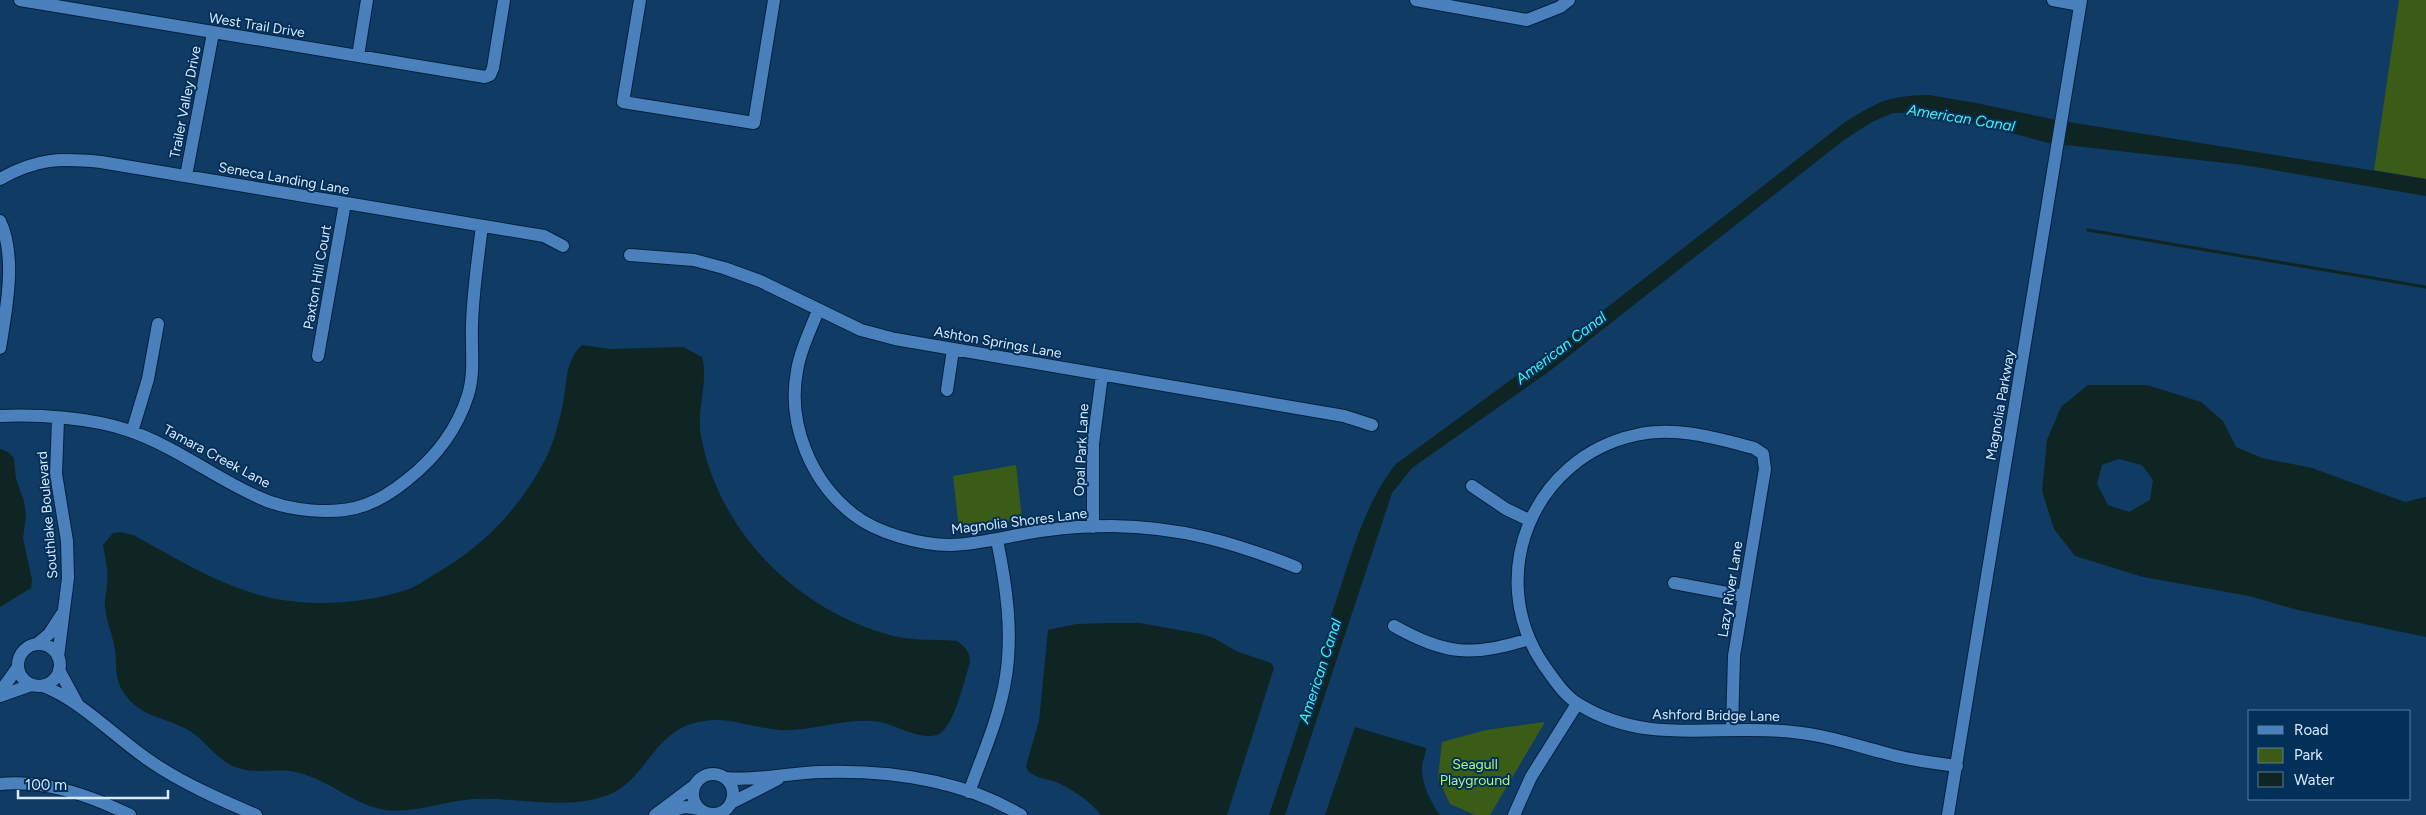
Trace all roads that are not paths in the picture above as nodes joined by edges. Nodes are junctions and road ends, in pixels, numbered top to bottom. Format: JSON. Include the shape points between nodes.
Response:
{"nodes":[{"id":1,"x":20,"y":0,"type":"edge"},
{"id":2,"x":367,"y":0,"type":"edge"},
{"id":3,"x":504,"y":0,"type":"edge"},
{"id":4,"x":640,"y":0,"type":"edge"},
{"id":5,"x":774,"y":0,"type":"edge"},
{"id":6,"x":1416,"y":0,"type":"edge"},
{"id":7,"x":1569,"y":0,"type":"edge"},
{"id":8,"x":2053,"y":0,"type":"edge"},
{"id":9,"x":2080,"y":2,"type":"edge"},
{"id":10,"x":213,"y":33,"type":"junction"},
{"id":11,"x":358,"y":56,"type":"junction"},
{"id":12,"x":186,"y":176,"type":"junction"},
{"id":13,"x":0,"y":180,"type":"edge"},
{"id":14,"x":345,"y":203,"type":"junction"},
{"id":15,"x":0,"y":220,"type":"edge"},
{"id":16,"x":482,"y":226,"type":"junction"},
{"id":17,"x":563,"y":246,"type":"dead end"},
{"id":18,"x":630,"y":255,"type":"dead end"},
{"id":19,"x":818,"y":310,"type":"junction"},
{"id":20,"x":158,"y":324,"type":"dead end"},
{"id":21,"x":0,"y":348,"type":"edge"},
{"id":22,"x":953,"y":350,"type":"junction"},
{"id":23,"x":318,"y":356,"type":"dead end"},
{"id":24,"x":1102,"y":375,"type":"junction"},
{"id":25,"x":947,"y":390,"type":"dead end"},
{"id":26,"x":0,"y":416,"type":"edge"},
{"id":27,"x":58,"y":419,"type":"junction"},
{"id":28,"x":1372,"y":425,"type":"dead end"},
{"id":29,"x":132,"y":432,"type":"junction"},
{"id":30,"x":1763,"y":454,"type":"joint"},
{"id":31,"x":1472,"y":486,"type":"dead end"},
{"id":32,"x":1529,"y":520,"type":"junction"},
{"id":33,"x":1093,"y":528,"type":"junction"},
{"id":34,"x":997,"y":540,"type":"junction"},
{"id":35,"x":1296,"y":567,"type":"dead end"},
{"id":36,"x":1674,"y":583,"type":"dead end"},
{"id":37,"x":1743,"y":596,"type":"junction"},
{"id":38,"x":64,"y":610,"type":"junction"},
{"id":39,"x":1394,"y":626,"type":"dead end"},
{"id":40,"x":1529,"y":639,"type":"junction"},
{"id":41,"x":37,"y":644,"type":"junction"},
{"id":42,"x":58,"y":664,"type":"junction"},
{"id":43,"x":18,"y":667,"type":"junction"},
{"id":44,"x":37,"y":685,"type":"junction"},
{"id":45,"x":0,"y":692,"type":"edge"},
{"id":46,"x":0,"y":696,"type":"edge"},
{"id":47,"x":1578,"y":704,"type":"junction"},
{"id":48,"x":81,"y":709,"type":"junction"},
{"id":49,"x":1732,"y":728,"type":"junction"},
{"id":50,"x":1957,"y":766,"type":"junction"},
{"id":51,"x":785,"y":776,"type":"junction"},
{"id":52,"x":726,"y":778,"type":"junction"},
{"id":53,"x":0,"y":784,"type":"edge"},
{"id":54,"x":695,"y":785,"type":"junction"},
{"id":55,"x":969,"y":792,"type":"junction"},
{"id":56,"x":729,"y":809,"type":"edge"},
{"id":57,"x":704,"y":812,"type":"edge"},
{"id":58,"x":130,"y":815,"type":"edge"},
{"id":59,"x":256,"y":815,"type":"edge"},
{"id":60,"x":654,"y":815,"type":"edge"},
{"id":61,"x":1021,"y":815,"type":"edge"},
{"id":62,"x":1514,"y":815,"type":"edge"},
{"id":63,"x":1948,"y":815,"type":"edge"}],
"edges":[{"from":1,"to":10,"type":"street","name":"West Trail Drive"},
{"from":2,"to":11,"type":"street"},
{"from":3,"to":11,"type":"street","name":"West Trail Drive","via":[[493,68],[485,77]]},
{"from":4,"to":5,"type":"street","via":[[623,102],[754,122]]},
{"from":6,"to":7,"type":"street","via":[[1527,20],[1564,6]]},
{"from":8,"to":9,"type":"street"},
{"from":9,"to":50,"type":"street","name":"Magnolia Parkway"},
{"from":10,"to":11,"type":"street","name":"West Trail Drive"},
{"from":10,"to":12,"type":"street","name":"Trailer Valley Drive"},
{"from":12,"to":13,"type":"street","name":"Seneca Landing Lane","via":[[64,158],[37,163]]},
{"from":12,"to":14,"type":"street","name":"Seneca Landing Lane"},
{"from":14,"to":16,"type":"street","name":"Seneca Landing Lane"},
{"from":14,"to":23,"type":"street","name":"Paxton Hill Court"},
{"from":15,"to":21,"type":"street","via":[[8,253],[8,290]]},
{"from":16,"to":17,"type":"street","name":"Seneca Landing Lane","via":[[544,236]]},
{"from":16,"to":29,"type":"street","name":"Tamara Creek Lane","via":[[474,288],[472,376],[462,413],[428,463],[399,486],[365,505],[330,510],[295,509],[258,498],[163,443]]},
{"from":18,"to":19,"type":"street","name":"Ashton Springs Lane","via":[[694,260],[724,268],[760,281]]},
{"from":19,"to":22,"type":"street","name":"Ashton Springs Lane","via":[[861,330]]},
{"from":19,"to":34,"type":"street","name":"Magnolia Shores Lane","via":[[803,345],[795,402],[799,435],[809,460],[831,494],[855,516],[891,534],[922,543],[951,545]]},
{"from":20,"to":29,"type":"street","via":[[148,379]]},
{"from":22,"to":24,"type":"street","name":"Ashton Springs Lane"},
{"from":22,"to":25,"type":"street"},
{"from":24,"to":28,"type":"street","name":"Ashton Springs Lane","via":[[1344,416]]},
{"from":24,"to":33,"type":"street","name":"Opal Park Lane","via":[[1093,444]]},
{"from":26,"to":27,"type":"street","name":"Tamara Creek Lane"},
{"from":27,"to":29,"type":"street","name":"Tamara Creek Lane","via":[[90,421]]},
{"from":27,"to":38,"type":"street","name":"Southlake Boulevard","via":[[56,474],[68,557]]},
{"from":30,"to":32,"type":"street","name":"Ashford Bridge Lane","via":[[1754,448],[1680,431],[1635,435],[1589,453],[1566,470]]},
{"from":30,"to":37,"type":"street","name":"Lazy River Lane","via":[[1766,469]]},
{"from":31,"to":32,"type":"street"},
{"from":32,"to":40,"type":"street","name":"Ashford Bridge Lane","via":[[1518,569],[1519,604]]},
{"from":33,"to":34,"type":"street","name":"Magnolia Shores Lane","via":[[1048,530]]},
{"from":33,"to":35,"type":"street","name":"Magnolia Shores Lane","via":[[1112,526],[1195,533],[1242,546]]},
{"from":34,"to":55,"type":"street","via":[[1008,615],[1006,677],[999,709]]},
{"from":36,"to":37,"type":"street"},
{"from":37,"to":49,"type":"street","name":"Lazy River Lane","via":[[1734,656]]},
{"from":38,"to":41,"type":"street","name":"Southlake Boulevard","via":[[49,634]]},
{"from":38,"to":42,"type":"street","name":"Southlake Boulevard"},
{"from":39,"to":40,"type":"street","via":[[1421,641],[1453,650],[1476,652],[1497,649]]},
{"from":40,"to":47,"type":"street","name":"Ashford Bridge Lane","via":[[1556,683]]},
{"from":41,"to":42,"type":"street","via":[[50,648]]},
{"from":41,"to":43,"type":"street","name":"Southlake Boulevard","via":[[25,649]]},
{"from":42,"to":44,"type":"street","via":[[53,680]]},
{"from":42,"to":48,"type":"street"},
{"from":43,"to":44,"type":"street","via":[[22,678]]},
{"from":43,"to":45,"type":"street","name":"Southlake Boulevard"},
{"from":44,"to":46,"type":"street"},
{"from":44,"to":48,"type":"street"},
{"from":47,"to":49,"type":"street","name":"Ashford Bridge Lane","via":[[1603,717],[1652,731]]},
{"from":47,"to":62,"type":"street","via":[[1531,777]]},
{"from":48,"to":59,"type":"street","via":[[154,764]]},
{"from":49,"to":50,"type":"street","name":"Ashford Bridge Lane","via":[[1824,736],[1885,753]]},
{"from":50,"to":63,"type":"street","name":"Magnolia Parkway"},
{"from":51,"to":52,"type":"street","via":[[747,780]]},
{"from":51,"to":55,"type":"street","via":[[821,772],[908,777]]},
{"from":51,"to":56,"type":"street"},
{"from":52,"to":54,"type":"street","via":[[712,774]]},
{"from":52,"to":56,"type":"street","via":[[733,790]]},
{"from":53,"to":58,"type":"street","via":[[46,785],[104,802]]},
{"from":54,"to":57,"type":"street","via":[[693,798]]},
{"from":54,"to":60,"type":"street"},
{"from":55,"to":61,"type":"street","via":[[1003,804]]},
{"from":56,"to":57,"type":"street","via":[[717,814]]},
{"from":57,"to":60,"type":"street","via":[[686,807]]}]}
